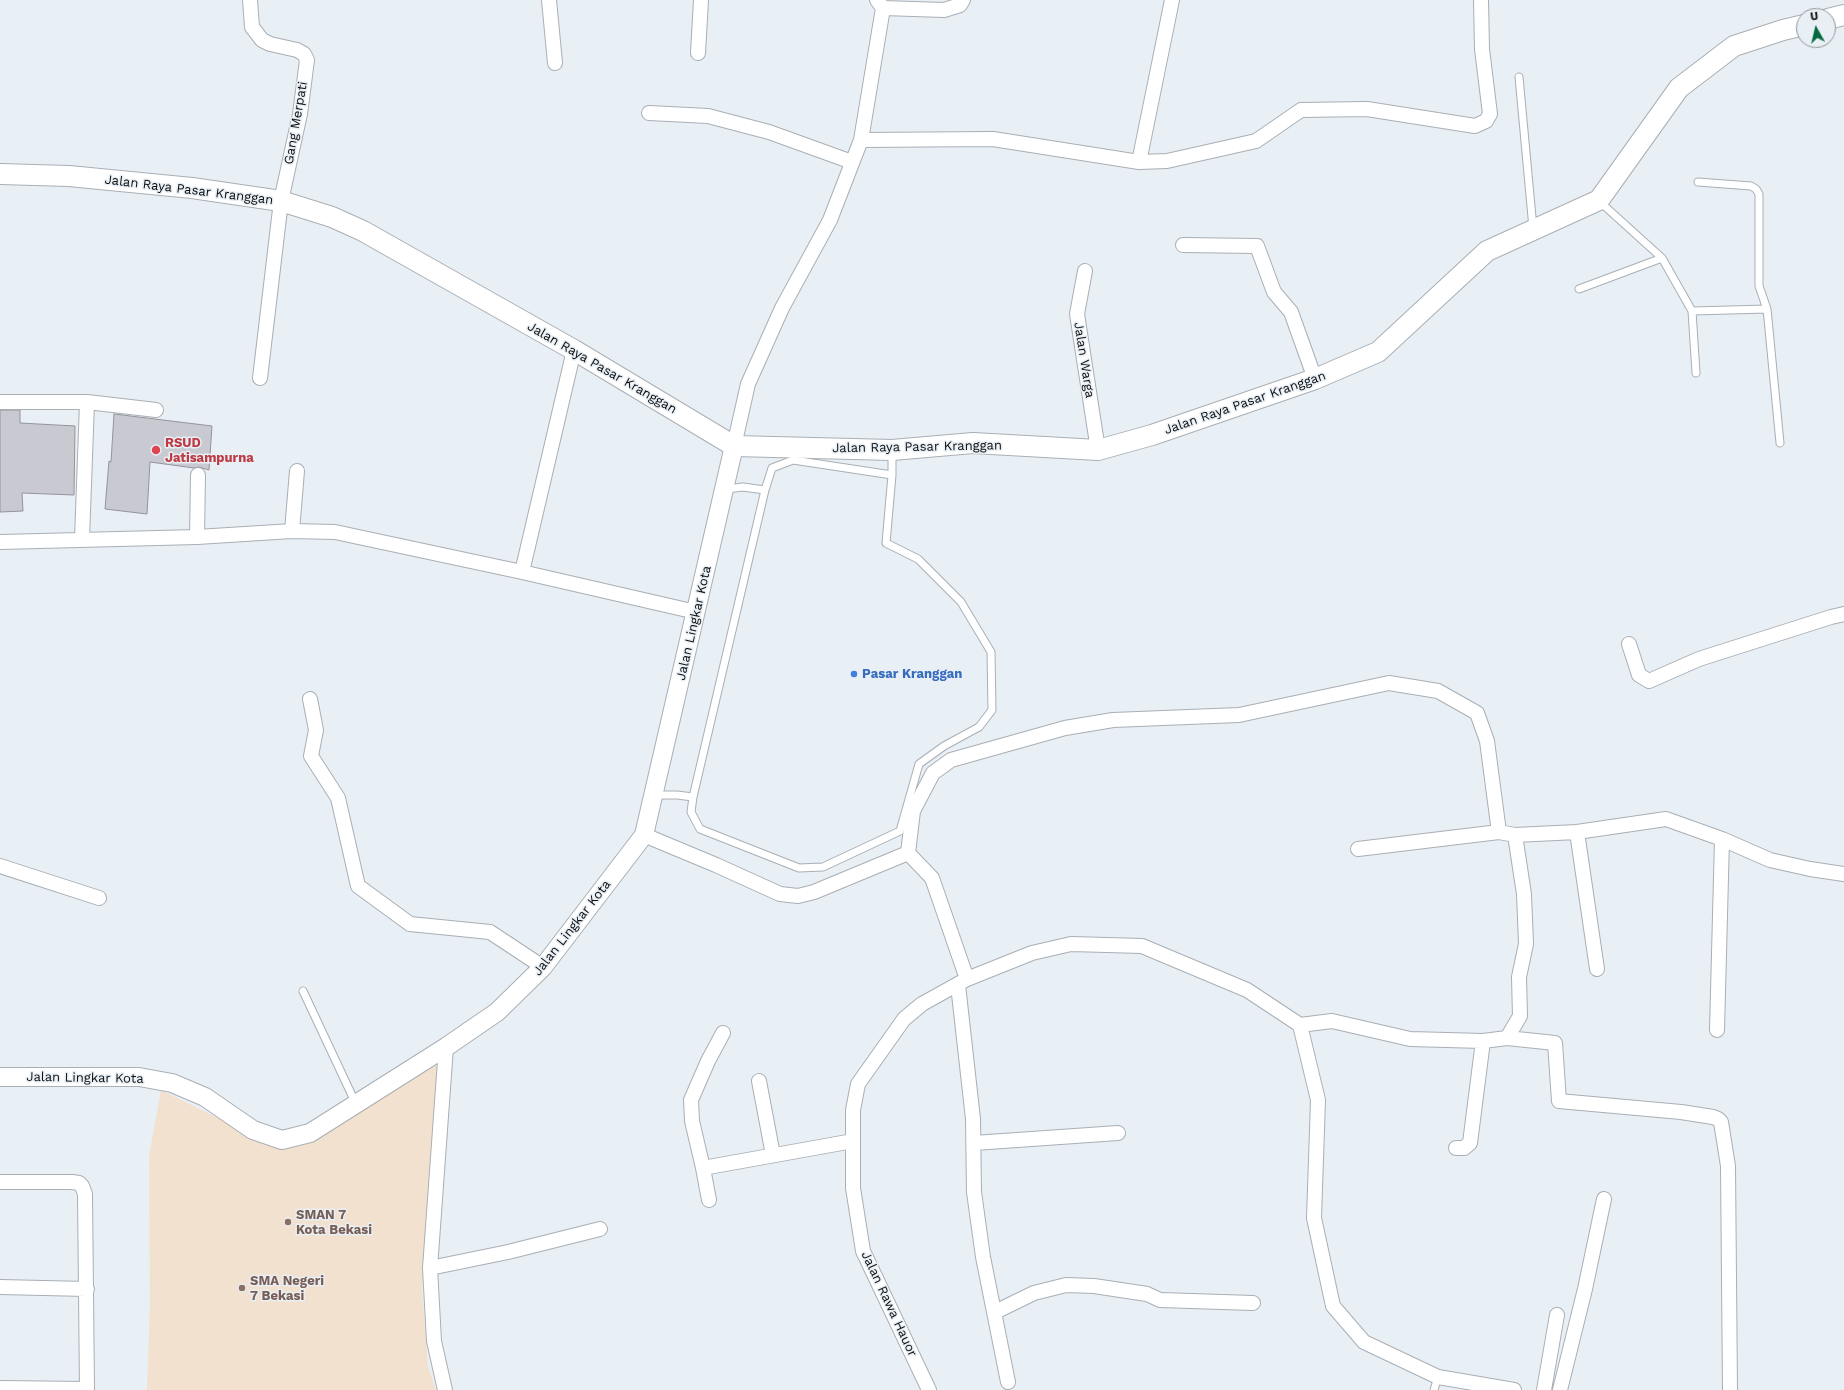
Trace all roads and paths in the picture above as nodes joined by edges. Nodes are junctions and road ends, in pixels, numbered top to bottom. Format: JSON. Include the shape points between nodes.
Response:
{"nodes":[{"id":1,"x":250,"y":0,"type":"edge"},
{"id":2,"x":549,"y":0,"type":"edge"},
{"id":3,"x":701,"y":0,"type":"edge"},
{"id":4,"x":963,"y":0,"type":"edge"},
{"id":5,"x":1172,"y":0,"type":"edge"},
{"id":6,"x":1481,"y":0,"type":"edge"},
{"id":7,"x":880,"y":4,"type":"edge"},
{"id":8,"x":1796,"y":26,"type":"edge"},
{"id":9,"x":698,"y":53,"type":"dead end"},
{"id":10,"x":555,"y":63,"type":"dead end"},
{"id":11,"x":1519,"y":76,"type":"dead end"},
{"id":12,"x":649,"y":113,"type":"dead end"},
{"id":13,"x":861,"y":140,"type":"junction"},
{"id":14,"x":852,"y":162,"type":"junction"},
{"id":15,"x":1139,"y":162,"type":"junction"},
{"id":16,"x":0,"y":174,"type":"edge"},
{"id":17,"x":1698,"y":182,"type":"dead end"},
{"id":18,"x":1599,"y":200,"type":"junction"},
{"id":19,"x":281,"y":201,"type":"junction"},
{"id":20,"x":1533,"y":230,"type":"junction"},
{"id":21,"x":1183,"y":245,"type":"dead end"},
{"id":22,"x":1662,"y":258,"type":"junction"},
{"id":23,"x":1085,"y":271,"type":"dead end"},
{"id":24,"x":1578,"y":289,"type":"dead end"},
{"id":25,"x":1767,"y":308,"type":"junction"},
{"id":26,"x":1692,"y":311,"type":"junction"},
{"id":27,"x":574,"y":350,"type":"junction"},
{"id":28,"x":1696,"y":374,"type":"dead end"},
{"id":29,"x":260,"y":378,"type":"dead end"},
{"id":30,"x":1315,"y":379,"type":"junction"},
{"id":31,"x":0,"y":402,"type":"edge"},
{"id":32,"x":87,"y":402,"type":"junction"},
{"id":33,"x":156,"y":410,"type":"dead end"},
{"id":34,"x":1780,"y":443,"type":"dead end"},
{"id":35,"x":734,"y":446,"type":"junction"},
{"id":36,"x":892,"y":450,"type":"junction"},
{"id":37,"x":1098,"y":450,"type":"junction"},
{"id":38,"x":298,"y":471,"type":"dead end"},
{"id":39,"x":198,"y":475,"type":"dead end"},
{"id":40,"x":892,"y":475,"type":"junction"},
{"id":41,"x":725,"y":490,"type":"junction"},
{"id":42,"x":765,"y":490,"type":"junction"},
{"id":43,"x":292,"y":531,"type":"junction"},
{"id":44,"x":197,"y":536,"type":"junction"},
{"id":45,"x":82,"y":539,"type":"junction"},
{"id":46,"x":0,"y":542,"type":"edge"},
{"id":47,"x":522,"y":572,"type":"junction"},
{"id":48,"x":696,"y":612,"type":"junction"},
{"id":49,"x":1844,"y":614,"type":"edge"},
{"id":50,"x":1629,"y":644,"type":"dead end"},
{"id":51,"x":310,"y":699,"type":"dead end"},
{"id":52,"x":653,"y":795,"type":"junction"},
{"id":53,"x":693,"y":797,"type":"junction"},
{"id":54,"x":1499,"y":832,"type":"junction"},
{"id":55,"x":1577,"y":832,"type":"junction"},
{"id":56,"x":644,"y":835,"type":"junction"},
{"id":57,"x":1515,"y":835,"type":"junction"},
{"id":58,"x":1722,"y":839,"type":"junction"},
{"id":59,"x":1358,"y":849,"type":"dead end"},
{"id":60,"x":908,"y":853,"type":"junction"},
{"id":61,"x":0,"y":866,"type":"edge"},
{"id":62,"x":1844,"y":874,"type":"edge"},
{"id":63,"x":99,"y":898,"type":"dead end"},
{"id":64,"x":543,"y":967,"type":"junction"},
{"id":65,"x":1597,"y":968,"type":"dead end"},
{"id":66,"x":963,"y":982,"type":"junction"},
{"id":67,"x":303,"y":991,"type":"dead end"},
{"id":68,"x":1300,"y":1025,"type":"junction"},
{"id":69,"x":1717,"y":1030,"type":"dead end"},
{"id":70,"x":722,"y":1033,"type":"dead end"},
{"id":71,"x":1507,"y":1038,"type":"junction"},
{"id":72,"x":1483,"y":1041,"type":"junction"},
{"id":73,"x":446,"y":1047,"type":"junction"},
{"id":74,"x":0,"y":1077,"type":"edge"},
{"id":75,"x":759,"y":1081,"type":"dead end"},
{"id":76,"x":356,"y":1104,"type":"junction"},
{"id":77,"x":1118,"y":1133,"type":"dead end"},
{"id":78,"x":852,"y":1141,"type":"junction"},
{"id":79,"x":974,"y":1144,"type":"junction"},
{"id":80,"x":1456,"y":1148,"type":"dead end"},
{"id":81,"x":773,"y":1155,"type":"junction"},
{"id":82,"x":703,"y":1168,"type":"junction"},
{"id":83,"x":0,"y":1182,"type":"edge"},
{"id":84,"x":1604,"y":1199,"type":"dead end"},
{"id":85,"x":709,"y":1200,"type":"dead end"},
{"id":86,"x":600,"y":1229,"type":"dead end"},
{"id":87,"x":430,"y":1268,"type":"junction"},
{"id":88,"x":0,"y":1287,"type":"edge"},
{"id":89,"x":87,"y":1288,"type":"junction"},
{"id":90,"x":1253,"y":1303,"type":"dead end"},
{"id":91,"x":995,"y":1312,"type":"junction"},
{"id":92,"x":1557,"y":1315,"type":"dead end"},
{"id":93,"x":1008,"y":1382,"type":"dead end"},
{"id":94,"x":1436,"y":1383,"type":"edge"},
{"id":95,"x":0,"y":1388,"type":"edge"},
{"id":96,"x":86,"y":1389,"type":"edge"},
{"id":97,"x":445,"y":1390,"type":"edge"},
{"id":98,"x":928,"y":1390,"type":"edge"},
{"id":99,"x":1514,"y":1390,"type":"edge"},
{"id":100,"x":1544,"y":1390,"type":"edge"},
{"id":101,"x":1560,"y":1390,"type":"edge"},
{"id":102,"x":1730,"y":1390,"type":"edge"}],
"edges":[{"from":1,"to":19,"type":"street","name":"Gang Merpati","via":[[252,27],[262,40],[297,50],[304,54],[307,60],[300,114]]},
{"from":2,"to":10,"type":"street"},
{"from":3,"to":9,"type":"street"},
{"from":4,"to":7,"type":"street","via":[[960,5],[944,10]]},
{"from":5,"to":15,"type":"street"},
{"from":6,"to":15,"type":"street","via":[[1482,49],[1490,114],[1486,121],[1475,126],[1367,109],[1300,110],[1256,141],[1167,161]]},
{"from":7,"to":13,"type":"street"},
{"from":8,"to":18,"type":"main road","via":[[1734,46],[1679,88]]},
{"from":11,"to":20,"type":"lane"},
{"from":12,"to":14,"type":"street","via":[[708,116],[769,132]]},
{"from":13,"to":14,"type":"street"},
{"from":13,"to":15,"type":"street","via":[[993,139]]},
{"from":14,"to":35,"type":"street","via":[[830,220],[782,308],[748,384]]},
{"from":16,"to":19,"type":"main road","name":"Jalan Raya Pasar Kranggan","via":[[69,176],[177,186]]},
{"from":17,"to":25,"type":"lane","via":[[1751,186],[1759,194],[1759,286]]},
{"from":18,"to":20,"type":"main road","name":"Jalan Raya Pasar Kranggan"},
{"from":18,"to":22,"type":"lane"},
{"from":19,"to":27,"type":"main road","name":"Jalan Raya Pasar Kranggan","via":[[332,217],[363,231]]},
{"from":19,"to":29,"type":"street"},
{"from":20,"to":30,"type":"main road","name":"Jalan Raya Pasar Kranggan","via":[[1487,251],[1378,352]]},
{"from":21,"to":30,"type":"street","via":[[1257,246],[1274,292],[1291,312]]},
{"from":22,"to":24,"type":"lane"},
{"from":22,"to":26,"type":"lane"},
{"from":23,"to":37,"type":"street","name":"Jalan Warga","via":[[1077,314]]},
{"from":25,"to":26,"type":"lane"},
{"from":25,"to":34,"type":"lane"},
{"from":26,"to":28,"type":"lane"},
{"from":27,"to":35,"type":"main road","name":"Jalan Raya Pasar Kranggan"},
{"from":27,"to":47,"type":"street"},
{"from":30,"to":37,"type":"main road","name":"Jalan Raya Pasar Kranggan","via":[[1152,435]]},
{"from":31,"to":32,"type":"street"},
{"from":32,"to":33,"type":"street"},
{"from":32,"to":45,"type":"street"},
{"from":35,"to":36,"type":"main road","name":"Jalan Raya Pasar Kranggan"},
{"from":35,"to":41,"type":"street","name":"Jalan Lingkar Kota"},
{"from":36,"to":37,"type":"main road","name":"Jalan Raya Pasar Kranggan","via":[[973,443]]},
{"from":36,"to":40,"type":"lane"},
{"from":38,"to":43,"type":"street"},
{"from":39,"to":44,"type":"street"},
{"from":40,"to":42,"type":"lane","via":[[793,460],[772,468]]},
{"from":40,"to":53,"type":"lane","via":[[886,543],[918,559],[961,602],[991,652],[992,710],[979,727],[944,746],[919,764],[900,831],[823,867],[799,868],[700,829],[691,812]]},
{"from":41,"to":42,"type":"lane","via":[[742,487]]},
{"from":41,"to":48,"type":"street","name":"Jalan Lingkar Kota"},
{"from":42,"to":53,"type":"lane"},
{"from":43,"to":44,"type":"street"},
{"from":43,"to":47,"type":"street","via":[[335,532]]},
{"from":44,"to":45,"type":"street"},
{"from":45,"to":46,"type":"street"},
{"from":47,"to":48,"type":"street"},
{"from":48,"to":52,"type":"street","name":"Jalan Lingkar Kota"},
{"from":49,"to":50,"type":"street","via":[[1699,659],[1649,681],[1639,675]]},
{"from":51,"to":64,"type":"street","via":[[316,730],[311,756],[338,798],[358,886],[410,924],[490,932]]},
{"from":52,"to":53,"type":"lane"},
{"from":52,"to":56,"type":"street","name":"Jalan Lingkar Kota"},
{"from":54,"to":57,"type":"street"},
{"from":54,"to":59,"type":"street"},
{"from":54,"to":60,"type":"street","via":[[1487,741],[1477,713],[1438,692],[1389,683],[1239,715],[1113,720],[1065,728],[951,760],[933,773],[913,811]]},
{"from":55,"to":57,"type":"street"},
{"from":55,"to":58,"type":"street","via":[[1666,819]]},
{"from":55,"to":65,"type":"street"},
{"from":56,"to":60,"type":"street","via":[[780,894],[798,896],[814,892]]},
{"from":56,"to":64,"type":"street","name":"Jalan Lingkar Kota"},
{"from":57,"to":71,"type":"street","via":[[1524,894],[1526,944],[1519,977],[1520,1016]]},
{"from":58,"to":62,"type":"street","via":[[1770,860]]},
{"from":58,"to":69,"type":"street"},
{"from":60,"to":66,"type":"street","via":[[932,878]]},
{"from":61,"to":63,"type":"street"},
{"from":64,"to":73,"type":"street","name":"Jalan Lingkar Kota","via":[[497,1012]]},
{"from":66,"to":68,"type":"street","name":"Jalan Rawa Hauor","via":[[1032,953],[1071,944],[1142,946],[1247,990]]},
{"from":66,"to":78,"type":"street","name":"Jalan Rawa Hauor","via":[[922,1004],[904,1020],[858,1084],[853,1110]]},
{"from":66,"to":79,"type":"street","via":[[962,1008]]},
{"from":67,"to":76,"type":"lane"},
{"from":68,"to":72,"type":"street","via":[[1332,1021],[1410,1039]]},
{"from":68,"to":94,"type":"street","via":[[1318,1100],[1314,1218],[1333,1306],[1364,1342]]},
{"from":70,"to":82,"type":"street","via":[[691,1100],[692,1121]]},
{"from":71,"to":72,"type":"street"},
{"from":71,"to":102,"type":"street","via":[[1555,1044],[1559,1101],[1713,1116],[1721,1122],[1728,1166]]},
{"from":72,"to":80,"type":"street","via":[[1470,1143],[1464,1148]]},
{"from":73,"to":76,"type":"street","name":"Jalan Lingkar Kota"},
{"from":73,"to":87,"type":"street"},
{"from":74,"to":76,"type":"street","name":"Jalan Lingkar Kota","via":[[139,1077],[172,1083],[205,1097],[253,1130],[282,1140],[310,1132]]},
{"from":75,"to":81,"type":"street"},
{"from":77,"to":79,"type":"street"},
{"from":78,"to":81,"type":"street"},
{"from":78,"to":98,"type":"street","name":"Jalan Rawa Hauor","via":[[853,1188],[863,1251]]},
{"from":79,"to":91,"type":"street","via":[[974,1192],[983,1257]]},
{"from":81,"to":82,"type":"street"},
{"from":82,"to":85,"type":"street"},
{"from":83,"to":89,"type":"street","via":[[72,1182],[82,1186],[85,1194]]},
{"from":84,"to":101,"type":"street"},
{"from":86,"to":87,"type":"street"},
{"from":87,"to":97,"type":"street","via":[[434,1341]]},
{"from":88,"to":89,"type":"street"},
{"from":89,"to":96,"type":"street"},
{"from":90,"to":91,"type":"street","via":[[1160,1300],[1147,1294],[1094,1286],[1066,1285],[1034,1293]]},
{"from":91,"to":93,"type":"street"},
{"from":92,"to":100,"type":"street"},
{"from":94,"to":99,"type":"street"},
{"from":95,"to":96,"type":"street"}]}
